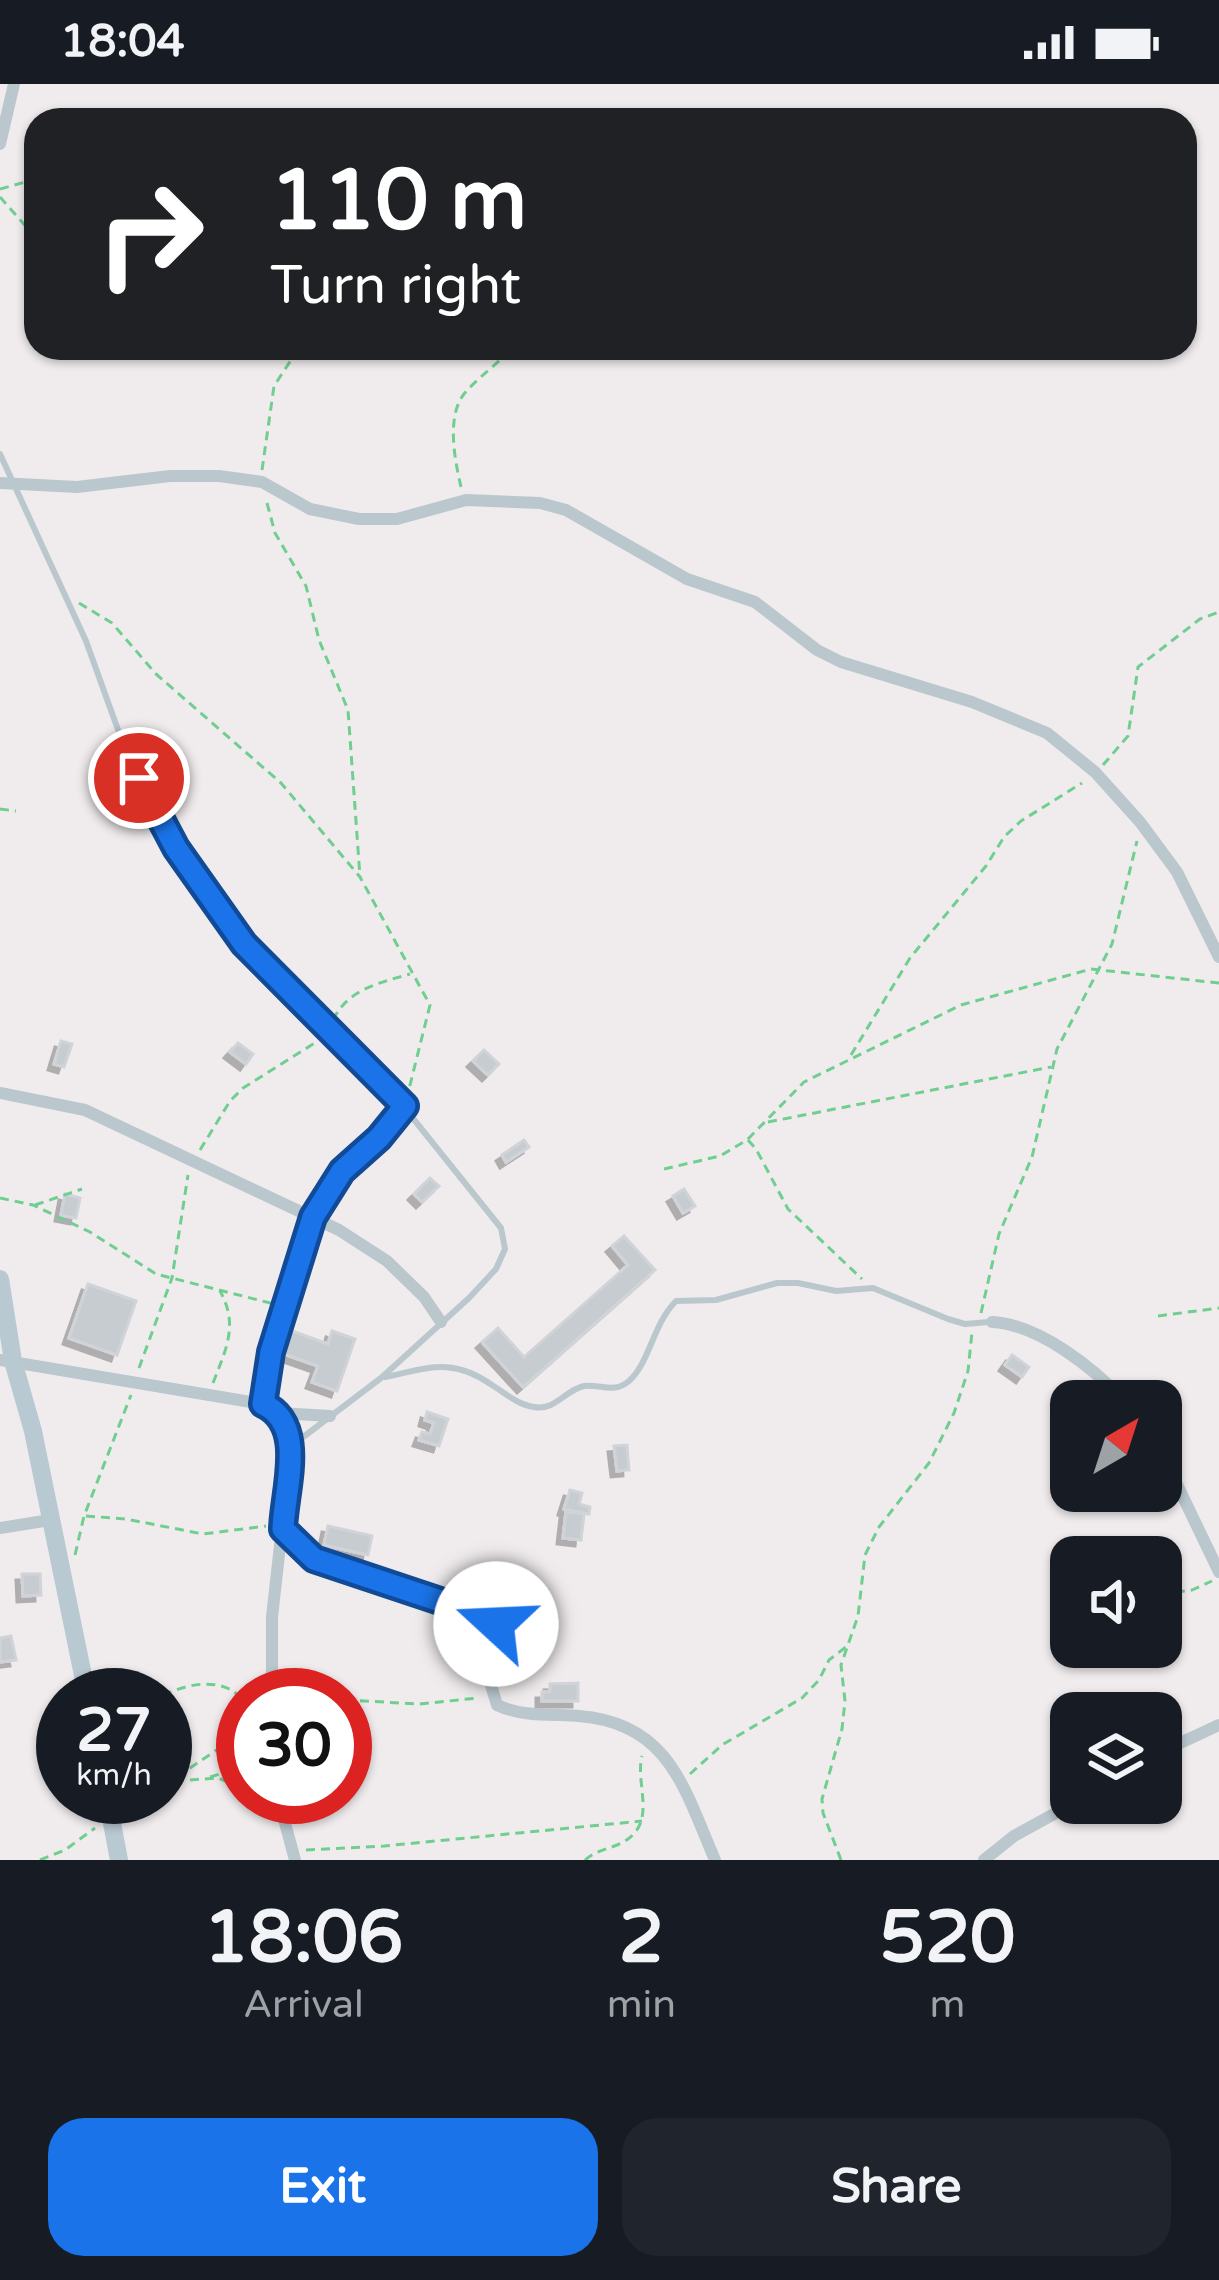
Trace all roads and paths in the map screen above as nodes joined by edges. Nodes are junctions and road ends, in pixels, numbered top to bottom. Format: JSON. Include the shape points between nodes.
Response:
{"nodes":[{"id":1,"x":14,"y":84,"type":"edge"},
{"id":2,"x":0,"y":144,"type":"edge"},
{"id":3,"x":0,"y":197,"type":"edge"},
{"id":4,"x":24,"y":224,"type":"edge"},
{"id":5,"x":290,"y":360,"type":"edge"},
{"id":6,"x":500,"y":360,"type":"edge"},
{"id":7,"x":0,"y":454,"type":"edge"},
{"id":8,"x":262,"y":482,"type":"junction"},
{"id":9,"x":7,"y":484,"type":"edge"},
{"id":10,"x":466,"y":500,"type":"junction"},
{"id":11,"x":67,"y":596,"type":"junction"},
{"id":12,"x":1219,"y":612,"type":"edge"},
{"id":13,"x":1095,"y":772,"type":"junction"},
{"id":14,"x":0,"y":809,"type":"edge"},
{"id":15,"x":16,"y":811,"type":"dead end"},
{"id":16,"x":1140,"y":821,"type":"junction"},
{"id":17,"x":360,"y":878,"type":"junction"},
{"id":18,"x":1219,"y":957,"type":"edge"},
{"id":19,"x":1102,"y":969,"type":"junction"},
{"id":20,"x":410,"y":974,"type":"junction"},
{"id":21,"x":1219,"y":983,"type":"edge"},
{"id":22,"x":328,"y":1034,"type":"junction"},
{"id":23,"x":850,"y":1057,"type":"junction"},
{"id":24,"x":1052,"y":1066,"type":"junction"},
{"id":25,"x":0,"y":1093,"type":"edge"},
{"id":26,"x":405,"y":1106,"type":"junction"},
{"id":27,"x":766,"y":1123,"type":"junction"},
{"id":28,"x":747,"y":1140,"type":"junction"},
{"id":29,"x":193,"y":1164,"type":"junction"},
{"id":30,"x":664,"y":1169,"type":"dead end"},
{"id":31,"x":82,"y":1189,"type":"dead end"},
{"id":32,"x":0,"y":1198,"type":"edge"},
{"id":33,"x":33,"y":1205,"type":"junction"},
{"id":34,"x":313,"y":1217,"type":"junction"},
{"id":35,"x":172,"y":1278,"type":"junction"},
{"id":36,"x":0,"y":1279,"type":"edge"},
{"id":37,"x":872,"y":1288,"type":"junction"},
{"id":38,"x":219,"y":1289,"type":"junction"},
{"id":39,"x":286,"y":1306,"type":"junction"},
{"id":40,"x":1219,"y":1308,"type":"edge"},
{"id":41,"x":1158,"y":1316,"type":"dead end"},
{"id":42,"x":441,"y":1322,"type":"junction"},
{"id":43,"x":982,"y":1323,"type":"junction"},
{"id":44,"x":6,"y":1361,"type":"edge"},
{"id":45,"x":381,"y":1378,"type":"junction"},
{"id":46,"x":1099,"y":1380,"type":"edge"},
{"id":47,"x":134,"y":1383,"type":"junction"},
{"id":48,"x":207,"y":1396,"type":"junction"},
{"id":49,"x":263,"y":1404,"type":"junction"},
{"id":50,"x":279,"y":1412,"type":"junction"},
{"id":51,"x":330,"y":1416,"type":"junction"},
{"id":52,"x":291,"y":1447,"type":"junction"},
{"id":53,"x":1182,"y":1496,"type":"edge"},
{"id":54,"x":84,"y":1516,"type":"junction"},
{"id":55,"x":50,"y":1520,"type":"junction"},
{"id":56,"x":0,"y":1528,"type":"edge"},
{"id":57,"x":283,"y":1529,"type":"junction"},
{"id":58,"x":1219,"y":1574,"type":"edge"},
{"id":59,"x":64,"y":1580,"type":"junction"},
{"id":60,"x":1182,"y":1591,"type":"edge"},
{"id":61,"x":846,"y":1647,"type":"junction"},
{"id":62,"x":82,"y":1668,"type":"edge"},
{"id":63,"x":272,"y":1668,"type":"edge"},
{"id":64,"x":491,"y":1696,"type":"junction"},
{"id":65,"x":372,"y":1701,"type":"edge"},
{"id":66,"x":1219,"y":1726,"type":"edge"},
{"id":67,"x":646,"y":1737,"type":"junction"},
{"id":68,"x":1182,"y":1743,"type":"edge"},
{"id":69,"x":216,"y":1775,"type":"edge"},
{"id":70,"x":208,"y":1778,"type":"junction"},
{"id":71,"x":192,"y":1779,"type":"edge"},
{"id":72,"x":677,"y":1779,"type":"junction"},
{"id":73,"x":216,"y":1780,"type":"edge"},
{"id":74,"x":1050,"y":1817,"type":"edge"},
{"id":75,"x":642,"y":1821,"type":"junction"},
{"id":76,"x":91,"y":1824,"type":"edge"},
{"id":77,"x":112,"y":1824,"type":"edge"},
{"id":78,"x":285,"y":1824,"type":"edge"},
{"id":79,"x":294,"y":1855,"type":"edge"},
{"id":80,"x":40,"y":1860,"type":"edge"},
{"id":81,"x":119,"y":1860,"type":"edge"},
{"id":82,"x":585,"y":1860,"type":"edge"},
{"id":83,"x":715,"y":1860,"type":"edge"},
{"id":84,"x":841,"y":1860,"type":"edge"},
{"id":85,"x":984,"y":1860,"type":"edge"}],
"edges":[{"from":1,"to":2,"type":"street"},
{"from":3,"to":4,"type":"path"},
{"from":5,"to":8,"type":"path","via":[[274,386]]},
{"from":6,"to":10,"type":"path","via":[[457,407],[454,449]]},
{"from":7,"to":9,"type":"lane"},
{"from":8,"to":9,"type":"street","via":[[170,476],[77,487]]},
{"from":8,"to":10,"type":"street","via":[[310,509],[359,519],[397,519]]},
{"from":8,"to":17,"type":"path","via":[[348,710]]},
{"from":9,"to":11,"type":"lane"},
{"from":10,"to":13,"type":"street","via":[[566,510],[687,579],[755,602],[841,662],[1024,722]]},
{"from":11,"to":17,"type":"path","via":[[112,623],[156,674],[281,783]]},
{"from":11,"to":22,"type":"lane","via":[[126,752],[176,848],[244,944]]},
{"from":12,"to":13,"type":"path","via":[[1138,667],[1128,736]]},
{"from":13,"to":16,"type":"street"},
{"from":13,"to":23,"type":"path","via":[[1004,837],[910,958]]},
{"from":14,"to":15,"type":"path"},
{"from":16,"to":18,"type":"street","via":[[1178,872]]},
{"from":16,"to":19,"type":"path"},
{"from":17,"to":20,"type":"path"},
{"from":19,"to":21,"type":"path"},
{"from":19,"to":23,"type":"path","via":[[961,1005]]},
{"from":19,"to":24,"type":"path"},
{"from":20,"to":22,"type":"path","via":[[349,997]]},
{"from":20,"to":26,"type":"path","via":[[430,1005]]},
{"from":22,"to":26,"type":"lane"},
{"from":22,"to":29,"type":"path","via":[[243,1088]]},
{"from":23,"to":27,"type":"path","via":[[804,1082]]},
{"from":24,"to":27,"type":"path"},
{"from":24,"to":43,"type":"path","via":[[1032,1156],[999,1234]]},
{"from":25,"to":29,"type":"street","via":[[85,1110]]},
{"from":26,"to":34,"type":"street","via":[[342,1171]]},
{"from":26,"to":42,"type":"lane","via":[[501,1228],[505,1249],[496,1269]]},
{"from":27,"to":28,"type":"path"},
{"from":28,"to":30,"type":"path","via":[[720,1156]]},
{"from":28,"to":37,"type":"path","via":[[788,1209]]},
{"from":29,"to":34,"type":"street"},
{"from":29,"to":35,"type":"path"},
{"from":31,"to":33,"type":"path"},
{"from":32,"to":33,"type":"path"},
{"from":33,"to":35,"type":"path"},
{"from":34,"to":39,"type":"street"},
{"from":34,"to":42,"type":"street","via":[[387,1261]]},
{"from":35,"to":38,"type":"path"},
{"from":35,"to":47,"type":"path"},
{"from":36,"to":44,"type":"main road"},
{"from":37,"to":43,"type":"lane","via":[[948,1319]]},
{"from":37,"to":45,"type":"lane","via":[[777,1283],[716,1300],[676,1300],[627,1384],[578,1388],[551,1406],[516,1401],[459,1367]]},
{"from":38,"to":39,"type":"path"},
{"from":38,"to":48,"type":"path","via":[[231,1333]]},
{"from":39,"to":49,"type":"street"},
{"from":40,"to":41,"type":"path"},
{"from":42,"to":45,"type":"lane"},
{"from":43,"to":46,"type":"street","via":[[1017,1327]]},
{"from":43,"to":61,"type":"path","via":[[929,1463],[865,1555]]},
{"from":44,"to":47,"type":"street"},
{"from":44,"to":55,"type":"main road","via":[[33,1431]]},
{"from":45,"to":51,"type":"lane"},
{"from":47,"to":48,"type":"street"},
{"from":47,"to":54,"type":"path"},
{"from":48,"to":49,"type":"street"},
{"from":49,"to":50,"type":"street"},
{"from":50,"to":51,"type":"street"},
{"from":50,"to":52,"type":"street"},
{"from":51,"to":52,"type":"lane"},
{"from":52,"to":57,"type":"street"},
{"from":53,"to":58,"type":"street"},
{"from":54,"to":57,"type":"path","via":[[203,1534]]},
{"from":54,"to":59,"type":"path"},
{"from":55,"to":56,"type":"street"},
{"from":55,"to":59,"type":"main road"},
{"from":57,"to":63,"type":"street"},
{"from":57,"to":64,"type":"street","via":[[314,1559],[491,1619],[499,1629]]},
{"from":58,"to":60,"type":"path"},
{"from":59,"to":62,"type":"main road"},
{"from":61,"to":72,"type":"path","via":[[802,1698]]},
{"from":61,"to":84,"type":"path","via":[[842,1729],[822,1798]]},
{"from":64,"to":65,"type":"path"},
{"from":64,"to":67,"type":"street","via":[[507,1709],[610,1719]]},
{"from":66,"to":68,"type":"street"},
{"from":67,"to":72,"type":"street"},
{"from":67,"to":75,"type":"path"},
{"from":69,"to":70,"type":"path"},
{"from":70,"to":71,"type":"path"},
{"from":70,"to":73,"type":"path"},
{"from":72,"to":83,"type":"street"},
{"from":74,"to":85,"type":"street"},
{"from":75,"to":79,"type":"path"},
{"from":75,"to":82,"type":"path","via":[[624,1843]]},
{"from":76,"to":80,"type":"path","via":[[65,1850]]},
{"from":77,"to":81,"type":"main road"},
{"from":78,"to":79,"type":"street"}]}
